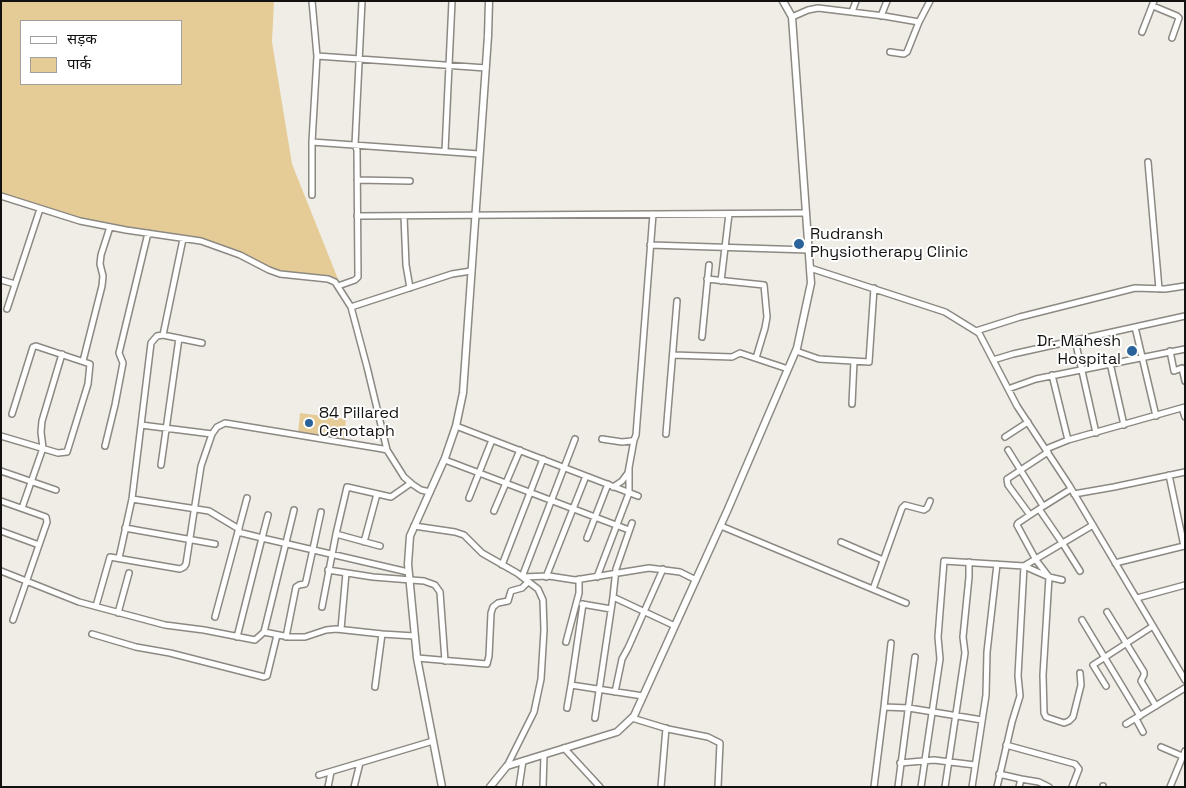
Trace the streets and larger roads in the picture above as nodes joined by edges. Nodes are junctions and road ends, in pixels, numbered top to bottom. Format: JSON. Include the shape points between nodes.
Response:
{"nodes":[{"id":1,"x":312,"y":1,"type":"edge"},
{"id":2,"x":362,"y":1,"type":"edge"},
{"id":3,"x":452,"y":1,"type":"edge"},
{"id":4,"x":489,"y":1,"type":"edge"},
{"id":5,"x":783,"y":1,"type":"edge"},
{"id":6,"x":856,"y":1,"type":"edge"},
{"id":7,"x":887,"y":1,"type":"edge"},
{"id":8,"x":930,"y":1,"type":"edge"},
{"id":9,"x":1153,"y":4,"type":"edge"},
{"id":10,"x":852,"y":12,"type":"junction"},
{"id":11,"x":881,"y":16,"type":"junction"},
{"id":12,"x":792,"y":17,"type":"junction"},
{"id":13,"x":919,"y":22,"type":"junction"},
{"id":14,"x":1142,"y":32,"type":"dead end"},
{"id":15,"x":1172,"y":38,"type":"dead end"},
{"id":16,"x":890,"y":52,"type":"dead end"},
{"id":17,"x":316,"y":56,"type":"junction"},
{"id":18,"x":360,"y":58,"type":"junction"},
{"id":19,"x":449,"y":65,"type":"junction"},
{"id":20,"x":486,"y":68,"type":"junction"},
{"id":21,"x":312,"y":142,"type":"junction"},
{"id":22,"x":355,"y":145,"type":"junction"},
{"id":23,"x":445,"y":151,"type":"junction"},
{"id":24,"x":479,"y":154,"type":"junction"},
{"id":25,"x":1148,"y":162,"type":"dead end"},
{"id":26,"x":357,"y":180,"type":"junction"},
{"id":27,"x":410,"y":181,"type":"dead end"},
{"id":28,"x":312,"y":195,"type":"dead end"},
{"id":29,"x":1,"y":196,"type":"edge"},
{"id":30,"x":40,"y":209,"type":"junction"},
{"id":31,"x":806,"y":213,"type":"junction"},
{"id":32,"x":652,"y":214,"type":"junction"},
{"id":33,"x":730,"y":214,"type":"junction"},
{"id":34,"x":357,"y":216,"type":"junction"},
{"id":35,"x":404,"y":216,"type":"junction"},
{"id":36,"x":475,"y":216,"type":"junction"},
{"id":37,"x":110,"y":227,"type":"junction"},
{"id":38,"x":148,"y":234,"type":"junction"},
{"id":39,"x":183,"y":239,"type":"junction"},
{"id":40,"x":650,"y":245,"type":"junction"},
{"id":41,"x":726,"y":248,"type":"junction"},
{"id":42,"x":809,"y":250,"type":"junction"},
{"id":43,"x":709,"y":265,"type":"dead end"},
{"id":44,"x":810,"y":268,"type":"junction"},
{"id":45,"x":471,"y":271,"type":"junction"},
{"id":46,"x":707,"y":279,"type":"junction"},
{"id":47,"x":1,"y":280,"type":"edge"},
{"id":48,"x":722,"y":281,"type":"junction"},
{"id":49,"x":15,"y":284,"type":"junction"},
{"id":50,"x":338,"y":286,"type":"junction"},
{"id":51,"x":1185,"y":286,"type":"edge"},
{"id":52,"x":410,"y":288,"type":"junction"},
{"id":53,"x":874,"y":288,"type":"junction"},
{"id":54,"x":1159,"y":289,"type":"junction"},
{"id":55,"x":677,"y":301,"type":"dead end"},
{"id":56,"x":351,"y":307,"type":"junction"},
{"id":57,"x":7,"y":309,"type":"dead end"},
{"id":58,"x":1185,"y":316,"type":"edge"},
{"id":59,"x":1135,"y":327,"type":"junction"},
{"id":60,"x":976,"y":331,"type":"junction"},
{"id":61,"x":163,"y":335,"type":"junction"},
{"id":62,"x":702,"y":337,"type":"dead end"},
{"id":63,"x":179,"y":338,"type":"junction"},
{"id":64,"x":1075,"y":340,"type":"junction"},
{"id":65,"x":202,"y":343,"type":"dead end"},
{"id":66,"x":1185,"y":348,"type":"edge"},
{"id":67,"x":1170,"y":351,"type":"junction"},
{"id":68,"x":796,"y":352,"type":"junction"},
{"id":69,"x":62,"y":354,"type":"junction"},
{"id":70,"x":673,"y":355,"type":"junction"},
{"id":71,"x":1142,"y":357,"type":"junction"},
{"id":72,"x":756,"y":358,"type":"junction"},
{"id":73,"x":993,"y":360,"type":"junction"},
{"id":74,"x":83,"y":361,"type":"junction"},
{"id":75,"x":854,"y":361,"type":"junction"},
{"id":76,"x":1110,"y":363,"type":"junction"},
{"id":77,"x":788,"y":369,"type":"junction"},
{"id":78,"x":1081,"y":369,"type":"junction"},
{"id":79,"x":1052,"y":376,"type":"junction"},
{"id":80,"x":1185,"y":382,"type":"edge"},
{"id":81,"x":1008,"y":389,"type":"junction"},
{"id":82,"x":852,"y":404,"type":"dead end"},
{"id":83,"x":1184,"y":408,"type":"edge"},
{"id":84,"x":12,"y":414,"type":"dead end"},
{"id":85,"x":1156,"y":416,"type":"junction"},
{"id":86,"x":1185,"y":417,"type":"edge"},
{"id":87,"x":1028,"y":422,"type":"junction"},
{"id":88,"x":141,"y":425,"type":"junction"},
{"id":89,"x":1124,"y":425,"type":"junction"},
{"id":90,"x":456,"y":426,"type":"junction"},
{"id":91,"x":167,"y":428,"type":"junction"},
{"id":92,"x":1096,"y":433,"type":"junction"},
{"id":93,"x":212,"y":434,"type":"junction"},
{"id":94,"x":666,"y":434,"type":"dead end"},
{"id":95,"x":1,"y":436,"type":"edge"},
{"id":96,"x":1005,"y":437,"type":"dead end"},
{"id":97,"x":575,"y":439,"type":"dead end"},
{"id":98,"x":602,"y":439,"type":"dead end"},
{"id":99,"x":492,"y":440,"type":"junction"},
{"id":100,"x":634,"y":440,"type":"junction"},
{"id":101,"x":1068,"y":440,"type":"junction"},
{"id":102,"x":105,"y":446,"type":"dead end"},
{"id":103,"x":43,"y":448,"type":"junction"},
{"id":104,"x":387,"y":450,"type":"junction"},
{"id":105,"x":520,"y":450,"type":"junction"},
{"id":106,"x":1008,"y":450,"type":"dead end"},
{"id":107,"x":1046,"y":450,"type":"junction"},
{"id":108,"x":543,"y":459,"type":"junction"},
{"id":109,"x":444,"y":460,"type":"junction"},
{"id":110,"x":161,"y":465,"type":"dead end"},
{"id":111,"x":630,"y":467,"type":"junction"},
{"id":112,"x":564,"y":468,"type":"junction"},
{"id":113,"x":1021,"y":469,"type":"junction"},
{"id":114,"x":1,"y":471,"type":"edge"},
{"id":115,"x":1185,"y":472,"type":"edge"},
{"id":116,"x":478,"y":473,"type":"junction"},
{"id":117,"x":1169,"y":475,"type":"junction"},
{"id":118,"x":586,"y":476,"type":"junction"},
{"id":119,"x":31,"y":481,"type":"junction"},
{"id":120,"x":411,"y":483,"type":"junction"},
{"id":121,"x":506,"y":483,"type":"junction"},
{"id":122,"x":610,"y":486,"type":"junction"},
{"id":123,"x":56,"y":490,"type":"dead end"},
{"id":124,"x":1073,"y":491,"type":"junction"},
{"id":125,"x":430,"y":492,"type":"junction"},
{"id":126,"x":530,"y":492,"type":"junction"},
{"id":127,"x":629,"y":493,"type":"junction"},
{"id":128,"x":377,"y":494,"type":"junction"},
{"id":129,"x":638,"y":496,"type":"dead end"},
{"id":130,"x":247,"y":498,"type":"dead end"},
{"id":131,"x":469,"y":498,"type":"dead end"},
{"id":132,"x":132,"y":499,"type":"junction"},
{"id":133,"x":552,"y":500,"type":"junction"},
{"id":134,"x":1,"y":501,"type":"edge"},
{"id":135,"x":930,"y":501,"type":"dead end"},
{"id":136,"x":1041,"y":507,"type":"junction"},
{"id":137,"x":22,"y":508,"type":"junction"},
{"id":138,"x":194,"y":509,"type":"junction"},
{"id":139,"x":574,"y":509,"type":"junction"},
{"id":140,"x":294,"y":510,"type":"dead end"},
{"id":141,"x":494,"y":511,"type":"dead end"},
{"id":142,"x":321,"y":512,"type":"dead end"},
{"id":143,"x":268,"y":515,"type":"dead end"},
{"id":144,"x":1030,"y":515,"type":"junction"},
{"id":145,"x":595,"y":517,"type":"junction"},
{"id":146,"x":632,"y":523,"type":"dead end"},
{"id":147,"x":617,"y":525,"type":"junction"},
{"id":148,"x":1093,"y":525,"type":"junction"},
{"id":149,"x":414,"y":526,"type":"junction"},
{"id":150,"x":721,"y":526,"type":"junction"},
{"id":151,"x":125,"y":528,"type":"junction"},
{"id":152,"x":1,"y":530,"type":"edge"},
{"id":153,"x":239,"y":530,"type":"junction"},
{"id":154,"x":629,"y":530,"type":"junction"},
{"id":155,"x":336,"y":534,"type":"junction"},
{"id":156,"x":262,"y":538,"type":"junction"},
{"id":157,"x":587,"y":538,"type":"dead end"},
{"id":158,"x":189,"y":540,"type":"junction"},
{"id":159,"x":364,"y":542,"type":"junction"},
{"id":160,"x":841,"y":542,"type":"dead end"},
{"id":161,"x":215,"y":544,"type":"dead end"},
{"id":162,"x":286,"y":544,"type":"junction"},
{"id":163,"x":1063,"y":544,"type":"junction"},
{"id":164,"x":39,"y":545,"type":"junction"},
{"id":165,"x":380,"y":546,"type":"dead end"},
{"id":166,"x":312,"y":550,"type":"junction"},
{"id":167,"x":331,"y":556,"type":"junction"},
{"id":168,"x":119,"y":558,"type":"junction"},
{"id":169,"x":883,"y":560,"type":"junction"},
{"id":170,"x":1036,"y":560,"type":"junction"},
{"id":171,"x":969,"y":562,"type":"junction"},
{"id":172,"x":1116,"y":563,"type":"junction"},
{"id":173,"x":997,"y":564,"type":"junction"},
{"id":174,"x":502,"y":565,"type":"junction"},
{"id":175,"x":1024,"y":566,"type":"junction"},
{"id":176,"x":663,"y":569,"type":"junction"},
{"id":177,"x":328,"y":570,"type":"junction"},
{"id":178,"x":1,"y":571,"type":"edge"},
{"id":179,"x":1080,"y":571,"type":"dead end"},
{"id":180,"x":408,"y":572,"type":"junction"},
{"id":181,"x":129,"y":573,"type":"dead end"},
{"id":182,"x":346,"y":573,"type":"junction"},
{"id":183,"x":615,"y":574,"type":"junction"},
{"id":184,"x":522,"y":577,"type":"junction"},
{"id":185,"x":546,"y":577,"type":"junction"},
{"id":186,"x":597,"y":577,"type":"junction"},
{"id":187,"x":1049,"y":577,"type":"junction"},
{"id":188,"x":579,"y":579,"type":"junction"},
{"id":189,"x":408,"y":580,"type":"junction"},
{"id":190,"x":696,"y":580,"type":"junction"},
{"id":191,"x":1062,"y":580,"type":"dead end"},
{"id":192,"x":26,"y":581,"type":"junction"},
{"id":193,"x":528,"y":582,"type":"junction"},
{"id":194,"x":1185,"y":585,"type":"edge"},
{"id":195,"x":872,"y":589,"type":"junction"},
{"id":196,"x":613,"y":597,"type":"junction"},
{"id":197,"x":1137,"y":598,"type":"junction"},
{"id":198,"x":906,"y":603,"type":"dead end"},
{"id":199,"x":576,"y":604,"type":"junction"},
{"id":200,"x":583,"y":604,"type":"junction"},
{"id":201,"x":96,"y":606,"type":"junction"},
{"id":202,"x":322,"y":607,"type":"dead end"},
{"id":203,"x":611,"y":609,"type":"junction"},
{"id":204,"x":118,"y":612,"type":"junction"},
{"id":205,"x":644,"y":612,"type":"junction"},
{"id":206,"x":1106,"y":612,"type":"dead end"},
{"id":207,"x":215,"y":617,"type":"dead end"},
{"id":208,"x":13,"y":620,"type":"dead end"},
{"id":209,"x":1082,"y":620,"type":"dead end"},
{"id":210,"x":675,"y":626,"type":"junction"},
{"id":211,"x":1154,"y":626,"type":"junction"},
{"id":212,"x":341,"y":629,"type":"junction"},
{"id":213,"x":264,"y":632,"type":"junction"},
{"id":214,"x":92,"y":634,"type":"dead end"},
{"id":215,"x":382,"y":634,"type":"junction"},
{"id":216,"x":277,"y":635,"type":"junction"},
{"id":217,"x":237,"y":636,"type":"junction"},
{"id":218,"x":414,"y":636,"type":"junction"},
{"id":219,"x":286,"y":637,"type":"junction"},
{"id":220,"x":566,"y":642,"type":"dead end"},
{"id":221,"x":891,"y":643,"type":"dead end"},
{"id":222,"x":1126,"y":644,"type":"junction"},
{"id":223,"x":915,"y":656,"type":"dead end"},
{"id":224,"x":1104,"y":657,"type":"junction"},
{"id":225,"x":417,"y":658,"type":"junction"},
{"id":226,"x":445,"y":660,"type":"junction"},
{"id":227,"x":1080,"y":673,"type":"dead end"},
{"id":228,"x":1184,"y":679,"type":"edge"},
{"id":229,"x":571,"y":685,"type":"junction"},
{"id":230,"x":1106,"y":686,"type":"dead end"},
{"id":231,"x":375,"y":687,"type":"dead end"},
{"id":232,"x":1185,"y":688,"type":"edge"},
{"id":233,"x":600,"y":690,"type":"junction"},
{"id":234,"x":615,"y":692,"type":"junction"},
{"id":235,"x":643,"y":696,"type":"junction"},
{"id":236,"x":1156,"y":706,"type":"junction"},
{"id":237,"x":884,"y":707,"type":"junction"},
{"id":238,"x":568,"y":708,"type":"dead end"},
{"id":239,"x":909,"y":708,"type":"junction"},
{"id":240,"x":933,"y":711,"type":"junction"},
{"id":241,"x":955,"y":715,"type":"junction"},
{"id":242,"x":1138,"y":717,"type":"junction"},
{"id":243,"x":595,"y":718,"type":"dead end"},
{"id":244,"x":632,"y":718,"type":"junction"},
{"id":245,"x":982,"y":720,"type":"junction"},
{"id":246,"x":1126,"y":724,"type":"dead end"},
{"id":247,"x":666,"y":728,"type":"junction"},
{"id":248,"x":1143,"y":732,"type":"dead end"},
{"id":249,"x":433,"y":742,"type":"junction"},
{"id":250,"x":1006,"y":744,"type":"junction"},
{"id":251,"x":1161,"y":746,"type":"dead end"},
{"id":252,"x":564,"y":748,"type":"junction"},
{"id":253,"x":1184,"y":753,"type":"edge"},
{"id":254,"x":544,"y":755,"type":"junction"},
{"id":255,"x":925,"y":760,"type":"junction"},
{"id":256,"x":523,"y":761,"type":"junction"},
{"id":257,"x":949,"y":762,"type":"junction"},
{"id":258,"x":360,"y":763,"type":"junction"},
{"id":259,"x":900,"y":763,"type":"junction"},
{"id":260,"x":975,"y":765,"type":"junction"},
{"id":261,"x":507,"y":766,"type":"junction"},
{"id":262,"x":331,"y":772,"type":"junction"},
{"id":263,"x":999,"y":774,"type":"junction"},
{"id":264,"x":319,"y":775,"type":"dead end"},
{"id":265,"x":1021,"y":779,"type":"junction"},
{"id":266,"x":328,"y":787,"type":"edge"},
{"id":267,"x":354,"y":787,"type":"edge"},
{"id":268,"x":442,"y":787,"type":"edge"},
{"id":269,"x":490,"y":787,"type":"edge"},
{"id":270,"x":519,"y":787,"type":"edge"},
{"id":271,"x":543,"y":787,"type":"edge"},
{"id":272,"x":600,"y":787,"type":"edge"},
{"id":273,"x":661,"y":787,"type":"edge"},
{"id":274,"x":718,"y":787,"type":"edge"},
{"id":275,"x":874,"y":787,"type":"edge"},
{"id":276,"x":898,"y":787,"type":"edge"},
{"id":277,"x":921,"y":787,"type":"edge"},
{"id":278,"x":945,"y":787,"type":"edge"},
{"id":279,"x":972,"y":787,"type":"edge"},
{"id":280,"x":997,"y":787,"type":"edge"},
{"id":281,"x":1020,"y":787,"type":"edge"},
{"id":282,"x":1049,"y":787,"type":"edge"},
{"id":283,"x":1072,"y":787,"type":"edge"},
{"id":284,"x":1170,"y":787,"type":"edge"}],
"edges":[{"from":1,"to":17,"type":"street"},
{"from":2,"to":18,"type":"street"},
{"from":3,"to":19,"type":"street"},
{"from":4,"to":20,"type":"street"},
{"from":5,"to":12,"type":"street"},
{"from":6,"to":10,"type":"street"},
{"from":7,"to":11,"type":"street"},
{"from":8,"to":13,"type":"street"},
{"from":9,"to":14,"type":"street"},
{"from":9,"to":15,"type":"street","via":[[1179,18]]},
{"from":10,"to":11,"type":"street"},
{"from":10,"to":12,"type":"street","via":[[818,8]]},
{"from":11,"to":13,"type":"street"},
{"from":12,"to":31,"type":"street"},
{"from":13,"to":16,"type":"street","via":[[907,52]]},
{"from":17,"to":18,"type":"street"},
{"from":17,"to":21,"type":"street"},
{"from":18,"to":19,"type":"street"},
{"from":18,"to":22,"type":"street"},
{"from":19,"to":20,"type":"street"},
{"from":19,"to":23,"type":"street"},
{"from":20,"to":24,"type":"street"},
{"from":21,"to":22,"type":"street"},
{"from":21,"to":28,"type":"street"},
{"from":22,"to":23,"type":"street"},
{"from":22,"to":26,"type":"street"},
{"from":23,"to":24,"type":"street"},
{"from":24,"to":36,"type":"street"},
{"from":25,"to":54,"type":"street"},
{"from":26,"to":27,"type":"street"},
{"from":26,"to":34,"type":"street"},
{"from":29,"to":30,"type":"street"},
{"from":30,"to":37,"type":"street"},
{"from":30,"to":49,"type":"street"},
{"from":31,"to":33,"type":"street"},
{"from":31,"to":42,"type":"street"},
{"from":32,"to":33,"type":"street"},
{"from":32,"to":36,"type":"street"},
{"from":32,"to":40,"type":"street"},
{"from":33,"to":41,"type":"street"},
{"from":34,"to":35,"type":"street"},
{"from":34,"to":50,"type":"street","via":[[358,276],[356,280]]},
{"from":35,"to":36,"type":"street"},
{"from":35,"to":52,"type":"street"},
{"from":36,"to":45,"type":"street"},
{"from":37,"to":38,"type":"street"},
{"from":37,"to":74,"type":"street","via":[[101,255],[102,286]]},
{"from":38,"to":39,"type":"street"},
{"from":38,"to":102,"type":"street","via":[[119,353],[123,363]]},
{"from":39,"to":50,"type":"street","via":[[214,245],[280,274],[328,279]]},
{"from":39,"to":61,"type":"street"},
{"from":40,"to":41,"type":"street"},
{"from":40,"to":100,"type":"street"},
{"from":41,"to":42,"type":"street"},
{"from":41,"to":48,"type":"street"},
{"from":42,"to":44,"type":"street"},
{"from":43,"to":46,"type":"street"},
{"from":44,"to":53,"type":"street"},
{"from":44,"to":68,"type":"street","via":[[811,283]]},
{"from":45,"to":52,"type":"street"},
{"from":45,"to":90,"type":"street","via":[[463,393]]},
{"from":46,"to":48,"type":"street"},
{"from":46,"to":62,"type":"street"},
{"from":47,"to":49,"type":"street"},
{"from":48,"to":72,"type":"street","via":[[764,285],[765,328]]},
{"from":49,"to":57,"type":"street"},
{"from":50,"to":56,"type":"street"},
{"from":51,"to":54,"type":"street"},
{"from":52,"to":56,"type":"street"},
{"from":53,"to":60,"type":"street","via":[[945,312]]},
{"from":53,"to":75,"type":"street","via":[[869,362]]},
{"from":54,"to":60,"type":"street","via":[[1135,288]]},
{"from":55,"to":70,"type":"street"},
{"from":56,"to":104,"type":"street"},
{"from":58,"to":59,"type":"street"},
{"from":59,"to":64,"type":"street"},
{"from":59,"to":71,"type":"street"},
{"from":60,"to":73,"type":"street"},
{"from":61,"to":63,"type":"street"},
{"from":61,"to":88,"type":"street","via":[[151,343]]},
{"from":63,"to":65,"type":"street"},
{"from":63,"to":91,"type":"street"},
{"from":64,"to":73,"type":"street"},
{"from":64,"to":78,"type":"street"},
{"from":66,"to":67,"type":"street"},
{"from":67,"to":71,"type":"street"},
{"from":67,"to":80,"type":"street","via":[[1174,371],[1182,368]]},
{"from":68,"to":75,"type":"street","via":[[819,359]]},
{"from":68,"to":77,"type":"street"},
{"from":69,"to":74,"type":"street"},
{"from":69,"to":84,"type":"street","via":[[33,347]]},
{"from":69,"to":103,"type":"street","via":[[42,421]]},
{"from":70,"to":72,"type":"street","via":[[732,357],[740,353]]},
{"from":70,"to":94,"type":"street"},
{"from":71,"to":76,"type":"street"},
{"from":71,"to":85,"type":"street"},
{"from":72,"to":77,"type":"street"},
{"from":73,"to":81,"type":"street"},
{"from":74,"to":103,"type":"street","via":[[90,364],[88,384],[67,452]]},
{"from":75,"to":82,"type":"street"},
{"from":76,"to":78,"type":"street"},
{"from":76,"to":89,"type":"street"},
{"from":77,"to":150,"type":"street"},
{"from":78,"to":79,"type":"street"},
{"from":78,"to":92,"type":"street"},
{"from":79,"to":81,"type":"street"},
{"from":79,"to":101,"type":"street"},
{"from":81,"to":87,"type":"street"},
{"from":83,"to":85,"type":"street"},
{"from":83,"to":86,"type":"street"},
{"from":85,"to":89,"type":"street"},
{"from":87,"to":96,"type":"street"},
{"from":87,"to":107,"type":"street"},
{"from":88,"to":91,"type":"street"},
{"from":88,"to":132,"type":"street"},
{"from":89,"to":92,"type":"street"},
{"from":90,"to":99,"type":"street"},
{"from":90,"to":109,"type":"street"},
{"from":91,"to":93,"type":"street"},
{"from":91,"to":110,"type":"street"},
{"from":92,"to":101,"type":"street"},
{"from":93,"to":104,"type":"street","via":[[225,423]]},
{"from":93,"to":138,"type":"street","via":[[201,466]]},
{"from":95,"to":103,"type":"street"},
{"from":97,"to":112,"type":"street"},
{"from":98,"to":100,"type":"street"},
{"from":99,"to":105,"type":"street"},
{"from":99,"to":116,"type":"street"},
{"from":100,"to":111,"type":"street"},
{"from":101,"to":107,"type":"street"},
{"from":103,"to":119,"type":"street"},
{"from":104,"to":120,"type":"street"},
{"from":105,"to":108,"type":"street"},
{"from":105,"to":121,"type":"street"},
{"from":106,"to":113,"type":"street"},
{"from":107,"to":113,"type":"street"},
{"from":107,"to":124,"type":"street"},
{"from":108,"to":112,"type":"street"},
{"from":108,"to":126,"type":"street"},
{"from":109,"to":116,"type":"street"},
{"from":109,"to":125,"type":"street"},
{"from":111,"to":122,"type":"street","via":[[622,481]]},
{"from":111,"to":127,"type":"street"},
{"from":112,"to":118,"type":"street"},
{"from":112,"to":133,"type":"street"},
{"from":113,"to":136,"type":"street"},
{"from":113,"to":144,"type":"street","via":[[1006,482]]},
{"from":114,"to":119,"type":"street"},
{"from":115,"to":117,"type":"street"},
{"from":116,"to":121,"type":"street"},
{"from":116,"to":131,"type":"street"},
{"from":117,"to":124,"type":"street","via":[[1114,487]]},
{"from":117,"to":172,"type":"street","via":[[1184,546]]},
{"from":118,"to":122,"type":"street"},
{"from":118,"to":139,"type":"street"},
{"from":119,"to":123,"type":"street"},
{"from":119,"to":137,"type":"street"},
{"from":120,"to":125,"type":"street"},
{"from":120,"to":128,"type":"street","via":[[391,497]]},
{"from":121,"to":126,"type":"street"},
{"from":121,"to":141,"type":"street"},
{"from":122,"to":127,"type":"street"},
{"from":122,"to":145,"type":"street"},
{"from":124,"to":136,"type":"street"},
{"from":124,"to":148,"type":"street"},
{"from":125,"to":149,"type":"street"},
{"from":126,"to":133,"type":"street"},
{"from":126,"to":174,"type":"street"},
{"from":127,"to":129,"type":"street"},
{"from":127,"to":147,"type":"street"},
{"from":128,"to":155,"type":"street","via":[[347,487]]},
{"from":128,"to":159,"type":"street"},
{"from":130,"to":153,"type":"street"},
{"from":132,"to":138,"type":"street"},
{"from":132,"to":151,"type":"street"},
{"from":133,"to":139,"type":"street"},
{"from":133,"to":184,"type":"street"},
{"from":134,"to":137,"type":"street"},
{"from":135,"to":169,"type":"street","via":[[924,510],[905,505],[902,508]]},
{"from":136,"to":144,"type":"street"},
{"from":136,"to":163,"type":"street"},
{"from":137,"to":164,"type":"street","via":[[46,517]]},
{"from":138,"to":153,"type":"street","via":[[216,514]]},
{"from":138,"to":158,"type":"street"},
{"from":139,"to":145,"type":"street"},
{"from":139,"to":185,"type":"street"},
{"from":140,"to":162,"type":"street"},
{"from":142,"to":166,"type":"street"},
{"from":143,"to":156,"type":"street"},
{"from":144,"to":170,"type":"street","via":[[1018,522],[1017,528]]},
{"from":145,"to":147,"type":"street"},
{"from":145,"to":157,"type":"street"},
{"from":146,"to":154,"type":"street"},
{"from":147,"to":154,"type":"street"},
{"from":147,"to":186,"type":"street"},
{"from":148,"to":163,"type":"street"},
{"from":148,"to":172,"type":"street"},
{"from":149,"to":174,"type":"street","via":[[464,535],[482,553]]},
{"from":149,"to":180,"type":"street","via":[[410,536]]},
{"from":150,"to":190,"type":"street"},
{"from":150,"to":195,"type":"street"},
{"from":151,"to":158,"type":"street"},
{"from":151,"to":168,"type":"street"},
{"from":152,"to":164,"type":"street"},
{"from":153,"to":156,"type":"street"},
{"from":153,"to":207,"type":"street"},
{"from":154,"to":183,"type":"street"},
{"from":155,"to":159,"type":"street"},
{"from":155,"to":167,"type":"street"},
{"from":156,"to":162,"type":"street"},
{"from":156,"to":217,"type":"street"},
{"from":158,"to":161,"type":"street"},
{"from":158,"to":168,"type":"street","via":[[186,564],[180,569]]},
{"from":159,"to":165,"type":"street"},
{"from":160,"to":169,"type":"street"},
{"from":162,"to":166,"type":"street"},
{"from":162,"to":213,"type":"street"},
{"from":163,"to":170,"type":"street"},
{"from":163,"to":179,"type":"street"},
{"from":164,"to":192,"type":"street"},
{"from":166,"to":167,"type":"street"},
{"from":166,"to":219,"type":"street","via":[[305,584],[299,585],[295,591]]},
{"from":167,"to":177,"type":"street"},
{"from":167,"to":180,"type":"street"},
{"from":168,"to":201,"type":"street","via":[[108,559]]},
{"from":169,"to":195,"type":"street"},
{"from":170,"to":175,"type":"street"},
{"from":170,"to":187,"type":"street"},
{"from":171,"to":173,"type":"street"},
{"from":171,"to":240,"type":"street","via":[[944,561],[938,636],[940,660]]},
{"from":171,"to":241,"type":"street","via":[[963,637],[965,653]]},
{"from":172,"to":197,"type":"street"},
{"from":173,"to":175,"type":"street"},
{"from":173,"to":245,"type":"street"},
{"from":174,"to":184,"type":"street"},
{"from":175,"to":187,"type":"street"},
{"from":175,"to":250,"type":"street","via":[[1018,676],[1020,696]]},
{"from":176,"to":183,"type":"street"},
{"from":176,"to":190,"type":"street","via":[[680,572]]},
{"from":176,"to":205,"type":"street"},
{"from":177,"to":182,"type":"street"},
{"from":177,"to":202,"type":"street"},
{"from":178,"to":192,"type":"street"},
{"from":180,"to":189,"type":"street"},
{"from":181,"to":204,"type":"street"},
{"from":182,"to":189,"type":"street"},
{"from":182,"to":212,"type":"street"},
{"from":183,"to":186,"type":"street"},
{"from":183,"to":196,"type":"street"},
{"from":184,"to":185,"type":"street"},
{"from":184,"to":193,"type":"street"},
{"from":185,"to":188,"type":"street"},
{"from":186,"to":188,"type":"street"},
{"from":187,"to":191,"type":"street"},
{"from":187,"to":227,"type":"street","via":[[1043,675],[1046,717],[1064,723],[1073,717],[1081,685]]},
{"from":188,"to":199,"type":"street"},
{"from":189,"to":218,"type":"street"},
{"from":189,"to":226,"type":"street","via":[[431,582],[440,592]]},
{"from":190,"to":210,"type":"street"},
{"from":192,"to":201,"type":"street"},
{"from":192,"to":208,"type":"street"},
{"from":193,"to":226,"type":"street","via":[[511,591],[508,601],[493,607],[488,663]]},
{"from":193,"to":261,"type":"street","via":[[538,589],[543,600],[542,679],[534,712]]},
{"from":194,"to":197,"type":"street"},
{"from":195,"to":198,"type":"street"},
{"from":196,"to":203,"type":"street"},
{"from":196,"to":205,"type":"street"},
{"from":197,"to":211,"type":"street"},
{"from":199,"to":200,"type":"street"},
{"from":199,"to":220,"type":"street"},
{"from":200,"to":203,"type":"street"},
{"from":200,"to":229,"type":"street"},
{"from":201,"to":204,"type":"street"},
{"from":203,"to":233,"type":"street"},
{"from":204,"to":217,"type":"street","via":[[165,625]]},
{"from":205,"to":210,"type":"street"},
{"from":205,"to":234,"type":"street","via":[[622,659]]},
{"from":206,"to":222,"type":"street"},
{"from":209,"to":224,"type":"street"},
{"from":210,"to":235,"type":"street"},
{"from":211,"to":222,"type":"street"},
{"from":211,"to":228,"type":"street"},
{"from":212,"to":215,"type":"street"},
{"from":212,"to":219,"type":"street","via":[[305,637]]},
{"from":213,"to":216,"type":"street"},
{"from":213,"to":217,"type":"street","via":[[255,640]]},
{"from":214,"to":216,"type":"street","via":[[264,677],[267,676]]},
{"from":215,"to":218,"type":"street"},
{"from":215,"to":231,"type":"street"},
{"from":216,"to":219,"type":"street"},
{"from":218,"to":225,"type":"street"},
{"from":221,"to":237,"type":"street"},
{"from":222,"to":224,"type":"street"},
{"from":222,"to":236,"type":"street","via":[[1145,674],[1142,681]]},
{"from":223,"to":239,"type":"street"},
{"from":224,"to":230,"type":"street","via":[[1092,665]]},
{"from":224,"to":242,"type":"street"},
{"from":225,"to":226,"type":"street"},
{"from":225,"to":249,"type":"street"},
{"from":229,"to":233,"type":"street"},
{"from":229,"to":238,"type":"street"},
{"from":232,"to":236,"type":"street"},
{"from":233,"to":234,"type":"street"},
{"from":233,"to":243,"type":"street"},
{"from":234,"to":235,"type":"street"},
{"from":235,"to":244,"type":"street"},
{"from":236,"to":242,"type":"street"},
{"from":237,"to":239,"type":"street"},
{"from":237,"to":275,"type":"street"},
{"from":239,"to":240,"type":"street"},
{"from":239,"to":259,"type":"street"},
{"from":240,"to":241,"type":"street"},
{"from":240,"to":255,"type":"street"},
{"from":241,"to":245,"type":"street"},
{"from":241,"to":257,"type":"street"},
{"from":242,"to":246,"type":"street"},
{"from":242,"to":248,"type":"street"},
{"from":244,"to":247,"type":"street"},
{"from":244,"to":252,"type":"street","via":[[617,732]]},
{"from":245,"to":260,"type":"street"},
{"from":247,"to":273,"type":"street"},
{"from":247,"to":274,"type":"street","via":[[708,737],[720,743]]},
{"from":249,"to":258,"type":"street"},
{"from":249,"to":268,"type":"street"},
{"from":250,"to":263,"type":"street"},
{"from":250,"to":283,"type":"street","via":[[1075,764],[1078,770]]},
{"from":251,"to":253,"type":"street"},
{"from":252,"to":254,"type":"street"},
{"from":252,"to":272,"type":"street"},
{"from":253,"to":284,"type":"street"},
{"from":254,"to":256,"type":"street"},
{"from":254,"to":271,"type":"street"},
{"from":255,"to":257,"type":"street"},
{"from":255,"to":259,"type":"street"},
{"from":255,"to":277,"type":"street"},
{"from":256,"to":261,"type":"street"},
{"from":256,"to":270,"type":"street"},
{"from":257,"to":260,"type":"street"},
{"from":257,"to":278,"type":"street"},
{"from":258,"to":262,"type":"street"},
{"from":258,"to":267,"type":"street"},
{"from":259,"to":276,"type":"street"},
{"from":260,"to":279,"type":"street"},
{"from":261,"to":269,"type":"street"},
{"from":262,"to":264,"type":"street"},
{"from":262,"to":266,"type":"street"},
{"from":263,"to":265,"type":"street"},
{"from":263,"to":280,"type":"street"},
{"from":265,"to":281,"type":"street"},
{"from":265,"to":282,"type":"street"}]}
